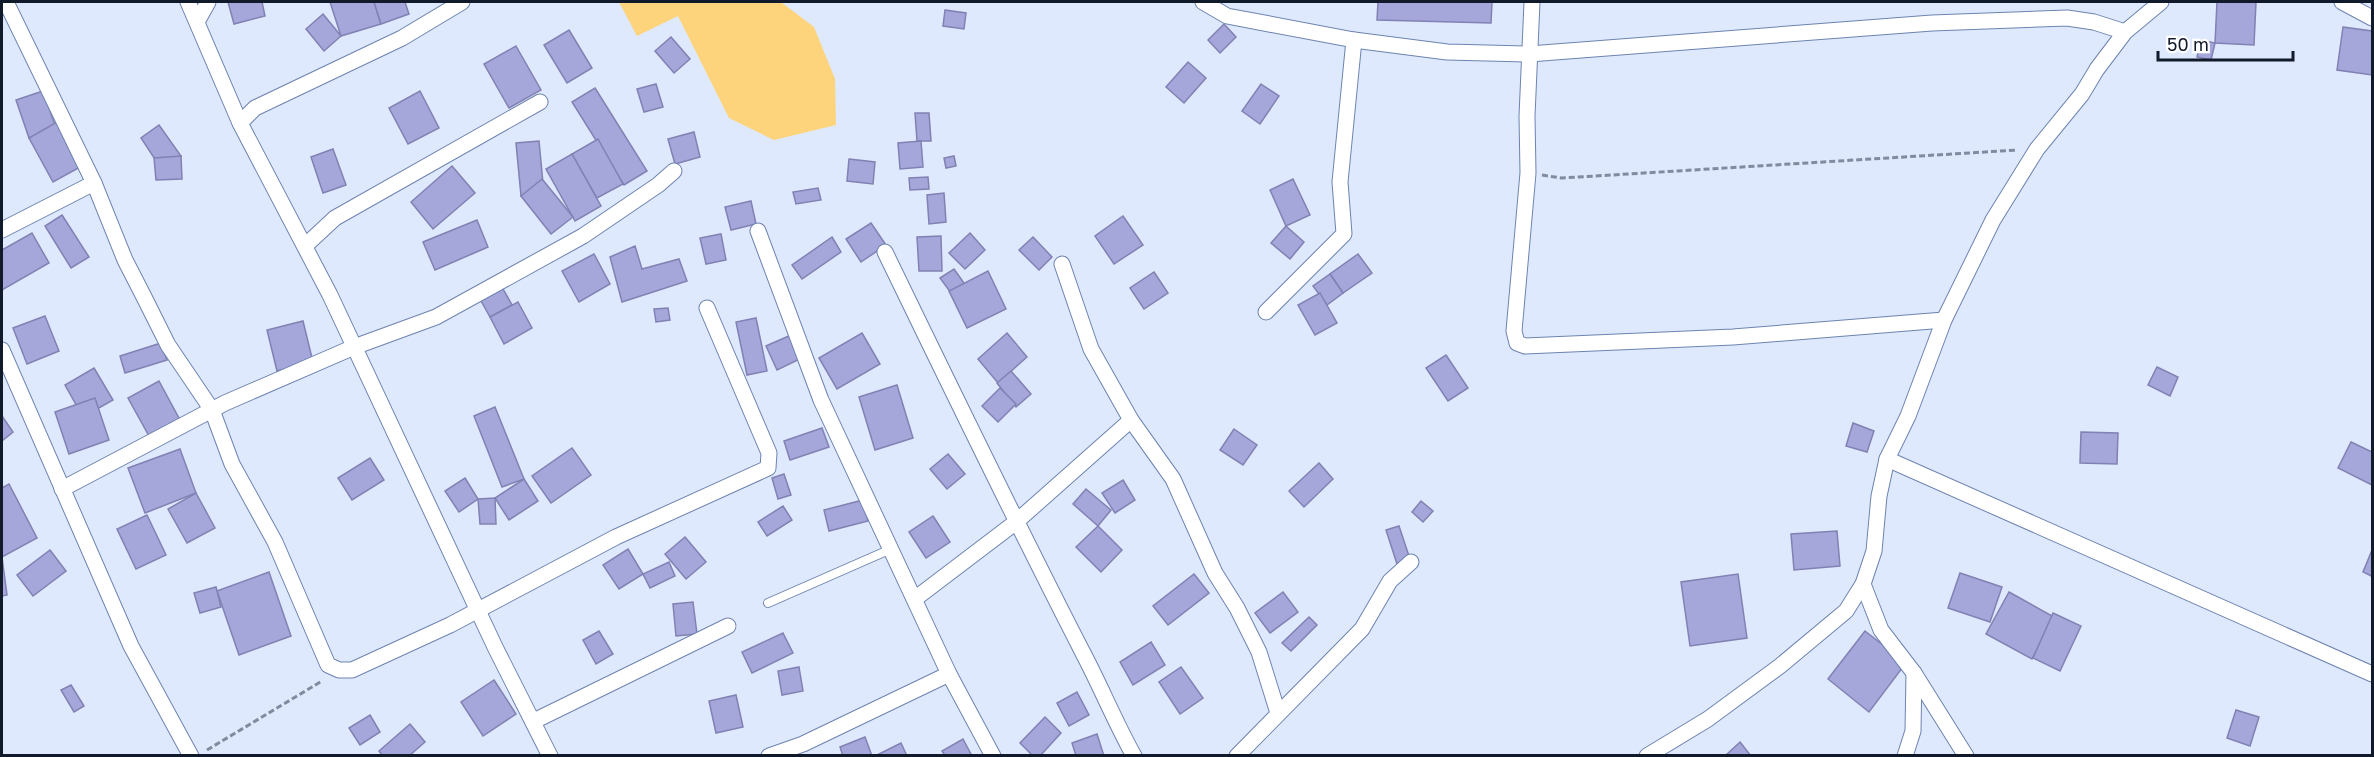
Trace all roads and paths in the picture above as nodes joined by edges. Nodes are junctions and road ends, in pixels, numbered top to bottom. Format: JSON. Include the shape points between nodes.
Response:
{"nodes":[{"id":1,"x":6,"y":2,"type":"edge"},
{"id":2,"x":188,"y":2,"type":"edge"},
{"id":3,"x":208,"y":2,"type":"edge"},
{"id":4,"x":462,"y":2,"type":"edge"},
{"id":5,"x":1203,"y":2,"type":"edge"},
{"id":6,"x":1532,"y":2,"type":"edge"},
{"id":7,"x":2162,"y":2,"type":"edge"},
{"id":8,"x":2342,"y":2,"type":"edge"},
{"id":9,"x":2373,"y":18,"type":"edge"},
{"id":10,"x":198,"y":20,"type":"junction"},
{"id":11,"x":2125,"y":32,"type":"junction"},
{"id":12,"x":1354,"y":40,"type":"junction"},
{"id":13,"x":1529,"y":54,"type":"junction"},
{"id":14,"x":540,"y":102,"type":"dead end"},
{"id":15,"x":240,"y":123,"type":"junction"},
{"id":16,"x":2037,"y":149,"type":"junction"},
{"id":17,"x":674,"y":171,"type":"dead end"},
{"id":18,"x":1528,"y":173,"type":"junction"},
{"id":19,"x":94,"y":183,"type":"junction"},
{"id":20,"x":2,"y":230,"type":"edge"},
{"id":21,"x":758,"y":231,"type":"dead end"},
{"id":22,"x":306,"y":245,"type":"junction"},
{"id":23,"x":885,"y":252,"type":"dead end"},
{"id":24,"x":1062,"y":264,"type":"dead end"},
{"id":25,"x":707,"y":308,"type":"dead end"},
{"id":26,"x":1266,"y":312,"type":"dead end"},
{"id":27,"x":1944,"y":320,"type":"junction"},
{"id":28,"x":354,"y":346,"type":"junction"},
{"id":29,"x":2,"y":350,"type":"edge"},
{"id":30,"x":212,"y":410,"type":"junction"},
{"id":31,"x":1131,"y":420,"type":"junction"},
{"id":32,"x":1887,"y":459,"type":"junction"},
{"id":33,"x":62,"y":489,"type":"junction"},
{"id":34,"x":1016,"y":522,"type":"junction"},
{"id":35,"x":892,"y":549,"type":"junction"},
{"id":36,"x":1411,"y":562,"type":"dead end"},
{"id":37,"x":1863,"y":584,"type":"junction"},
{"id":38,"x":916,"y":598,"type":"junction"},
{"id":39,"x":768,"y":603,"type":"dead end"},
{"id":40,"x":477,"y":610,"type":"junction"},
{"id":41,"x":728,"y":626,"type":"dead end"},
{"id":42,"x":339,"y":670,"type":"junction"},
{"id":43,"x":1914,"y":673,"type":"junction"},
{"id":44,"x":949,"y":674,"type":"junction"},
{"id":45,"x":2373,"y":674,"type":"edge"},
{"id":46,"x":1278,"y":713,"type":"junction"},
{"id":47,"x":534,"y":721,"type":"junction"},
{"id":48,"x":190,"y":756,"type":"edge"},
{"id":49,"x":198,"y":756,"type":"edge"},
{"id":50,"x":550,"y":756,"type":"edge"},
{"id":51,"x":770,"y":756,"type":"edge"},
{"id":52,"x":993,"y":756,"type":"edge"},
{"id":53,"x":1134,"y":756,"type":"edge"},
{"id":54,"x":1237,"y":756,"type":"edge"},
{"id":55,"x":1647,"y":756,"type":"edge"},
{"id":56,"x":1905,"y":756,"type":"edge"},
{"id":57,"x":1966,"y":756,"type":"edge"}],
"edges":[{"from":1,"to":19,"type":"street"},
{"from":2,"to":10,"type":"street"},
{"from":3,"to":10,"type":"street"},
{"from":4,"to":15,"type":"street","via":[[402,38],[255,108]]},
{"from":5,"to":12,"type":"street","via":[[1227,16]]},
{"from":6,"to":13,"type":"street"},
{"from":7,"to":11,"type":"street"},
{"from":8,"to":9,"type":"street"},
{"from":10,"to":15,"type":"street"},
{"from":11,"to":13,"type":"street","via":[[2067,18],[1943,23]]},
{"from":11,"to":16,"type":"street"},
{"from":12,"to":13,"type":"street","via":[[1447,52]]},
{"from":12,"to":26,"type":"street","via":[[1340,182],[1344,234]]},
{"from":13,"to":18,"type":"street"},
{"from":14,"to":22,"type":"street","via":[[334,218]]},
{"from":15,"to":22,"type":"street"},
{"from":16,"to":18,"type":"path","via":[[1562,178]]},
{"from":16,"to":27,"type":"street","via":[[1994,220]]},
{"from":17,"to":28,"type":"street","via":[[583,236],[510,276],[436,316]]},
{"from":18,"to":27,"type":"street","via":[[1514,331],[1517,343],[1525,346],[1733,337]]},
{"from":19,"to":20,"type":"street"},
{"from":19,"to":30,"type":"street","via":[[125,260],[168,345]]},
{"from":21,"to":35,"type":"street","via":[[821,400]]},
{"from":22,"to":28,"type":"street"},
{"from":23,"to":34,"type":"street"},
{"from":24,"to":31,"type":"street","via":[[1091,349]]},
{"from":25,"to":40,"type":"street","via":[[769,453],[768,468],[616,537]]},
{"from":27,"to":32,"type":"street","via":[[1908,416]]},
{"from":28,"to":30,"type":"street"},
{"from":28,"to":40,"type":"street"},
{"from":29,"to":33,"type":"street"},
{"from":30,"to":33,"type":"street"},
{"from":30,"to":42,"type":"street","via":[[232,464],[275,542],[328,664]]},
{"from":31,"to":34,"type":"street"},
{"from":31,"to":46,"type":"street","via":[[1173,479],[1215,573],[1258,652]]},
{"from":32,"to":37,"type":"street","via":[[1874,551]]},
{"from":32,"to":45,"type":"street"},
{"from":33,"to":48,"type":"street","via":[[130,646]]},
{"from":34,"to":38,"type":"street"},
{"from":34,"to":53,"type":"street"},
{"from":35,"to":38,"type":"street"},
{"from":35,"to":39,"type":"lane"},
{"from":36,"to":46,"type":"street","via":[[1390,581],[1362,629]]},
{"from":37,"to":43,"type":"street","via":[[1881,630]]},
{"from":37,"to":55,"type":"street","via":[[1846,611],[1780,666],[1708,719]]},
{"from":38,"to":44,"type":"street"},
{"from":40,"to":42,"type":"street","via":[[351,670]]},
{"from":40,"to":47,"type":"street"},
{"from":41,"to":47,"type":"street"},
{"from":42,"to":49,"type":"path"},
{"from":43,"to":56,"type":"street","via":[[1913,731]]},
{"from":43,"to":57,"type":"street"},
{"from":44,"to":51,"type":"street"},
{"from":44,"to":52,"type":"street"},
{"from":46,"to":54,"type":"street"},
{"from":47,"to":50,"type":"street"}]}
